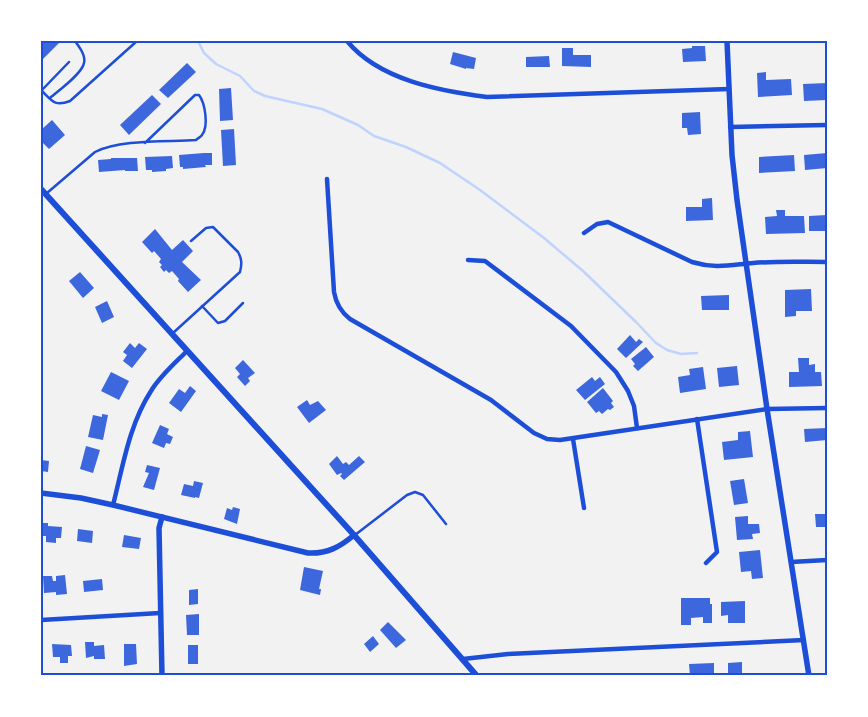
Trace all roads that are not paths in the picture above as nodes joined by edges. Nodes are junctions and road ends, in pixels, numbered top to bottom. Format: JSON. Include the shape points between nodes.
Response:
{"nodes":[{"id":1,"x":75,"y":41,"type":"edge"},
{"id":2,"x":137,"y":41,"type":"edge"},
{"id":3,"x":348,"y":41,"type":"edge"},
{"id":4,"x":727,"y":41,"type":"edge"},
{"id":5,"x":69,"y":62,"type":"dead end"},
{"id":6,"x":729,"y":89,"type":"junction"},
{"id":7,"x":41,"y":91,"type":"edge"},
{"id":8,"x":50,"y":98,"type":"junction"},
{"id":9,"x":827,"y":125,"type":"edge"},
{"id":10,"x":730,"y":127,"type":"junction"},
{"id":11,"x":145,"y":143,"type":"junction"},
{"id":12,"x":328,"y":179,"type":"dead end"},
{"id":13,"x":43,"y":191,"type":"edge"},
{"id":14,"x":584,"y":233,"type":"dead end"},
{"id":15,"x":191,"y":241,"type":"dead end"},
{"id":16,"x":468,"y":260,"type":"dead end"},
{"id":17,"x":827,"y":262,"type":"edge"},
{"id":18,"x":745,"y":264,"type":"junction"},
{"id":19,"x":243,"y":303,"type":"dead end"},
{"id":20,"x":202,"y":306,"type":"junction"},
{"id":21,"x":172,"y":334,"type":"junction"},
{"id":22,"x":187,"y":351,"type":"junction"},
{"id":23,"x":827,"y":408,"type":"edge"},
{"id":24,"x":767,"y":409,"type":"junction"},
{"id":25,"x":697,"y":419,"type":"junction"},
{"id":26,"x":637,"y":428,"type":"junction"},
{"id":27,"x":573,"y":438,"type":"junction"},
{"id":28,"x":41,"y":493,"type":"edge"},
{"id":29,"x":113,"y":504,"type":"junction"},
{"id":30,"x":584,"y":508,"type":"dead end"},
{"id":31,"x":162,"y":517,"type":"junction"},
{"id":32,"x":446,"y":524,"type":"dead end"},
{"id":33,"x":354,"y":535,"type":"junction"},
{"id":34,"x":827,"y":560,"type":"edge"},
{"id":35,"x":792,"y":562,"type":"junction"},
{"id":36,"x":706,"y":564,"type":"dead end"},
{"id":37,"x":160,"y":613,"type":"junction"},
{"id":38,"x":41,"y":620,"type":"edge"},
{"id":39,"x":804,"y":640,"type":"junction"},
{"id":40,"x":463,"y":659,"type":"junction"},
{"id":41,"x":162,"y":676,"type":"edge"},
{"id":42,"x":477,"y":676,"type":"edge"},
{"id":43,"x":809,"y":676,"type":"edge"}],
"edges":[{"from":1,"to":8,"type":"lane","via":[[83,55],[81,70]]},
{"from":2,"to":8,"type":"lane","via":[[70,101],[61,105]]},
{"from":3,"to":6,"type":"street","via":[[366,60],[402,79],[487,97]]},
{"from":4,"to":6,"type":"street"},
{"from":5,"to":7,"type":"lane"},
{"from":6,"to":10,"type":"street"},
{"from":7,"to":8,"type":"lane"},
{"from":9,"to":10,"type":"street"},
{"from":10,"to":18,"type":"street"},
{"from":11,"to":11,"type":"lane","via":[[196,140],[203,134],[203,102],[199,95],[195,95]]},
{"from":11,"to":13,"type":"lane","via":[[104,147]]},
{"from":12,"to":27,"type":"street","via":[[334,292],[342,312],[491,400],[534,434],[554,440]]},
{"from":13,"to":21,"type":"main road"},
{"from":14,"to":18,"type":"street","via":[[597,224],[608,222],[704,266]]},
{"from":15,"to":20,"type":"lane","via":[[206,228],[213,228],[241,257],[240,272]]},
{"from":16,"to":26,"type":"street","via":[[484,261],[571,326],[622,380],[634,406]]},
{"from":17,"to":18,"type":"street"},
{"from":18,"to":24,"type":"street"},
{"from":19,"to":20,"type":"lane","via":[[225,321],[218,323]]},
{"from":20,"to":21,"type":"lane"},
{"from":21,"to":22,"type":"main road"},
{"from":22,"to":29,"type":"street","via":[[152,389],[142,406],[131,434]]},
{"from":22,"to":33,"type":"main road"},
{"from":23,"to":24,"type":"street"},
{"from":24,"to":25,"type":"street"},
{"from":24,"to":35,"type":"street"},
{"from":25,"to":26,"type":"street"},
{"from":25,"to":36,"type":"street","via":[[717,552]]},
{"from":26,"to":27,"type":"street"},
{"from":27,"to":30,"type":"street"},
{"from":28,"to":29,"type":"street"},
{"from":29,"to":31,"type":"street"},
{"from":31,"to":33,"type":"street","via":[[308,554],[327,552]]},
{"from":31,"to":37,"type":"street","via":[[159,528]]},
{"from":32,"to":33,"type":"lane","via":[[423,495],[415,492]]},
{"from":33,"to":40,"type":"main road"},
{"from":34,"to":35,"type":"street"},
{"from":35,"to":39,"type":"street"},
{"from":37,"to":38,"type":"street"},
{"from":37,"to":41,"type":"street"},
{"from":39,"to":40,"type":"street"},
{"from":39,"to":43,"type":"street"},
{"from":40,"to":42,"type":"main road"}]}
